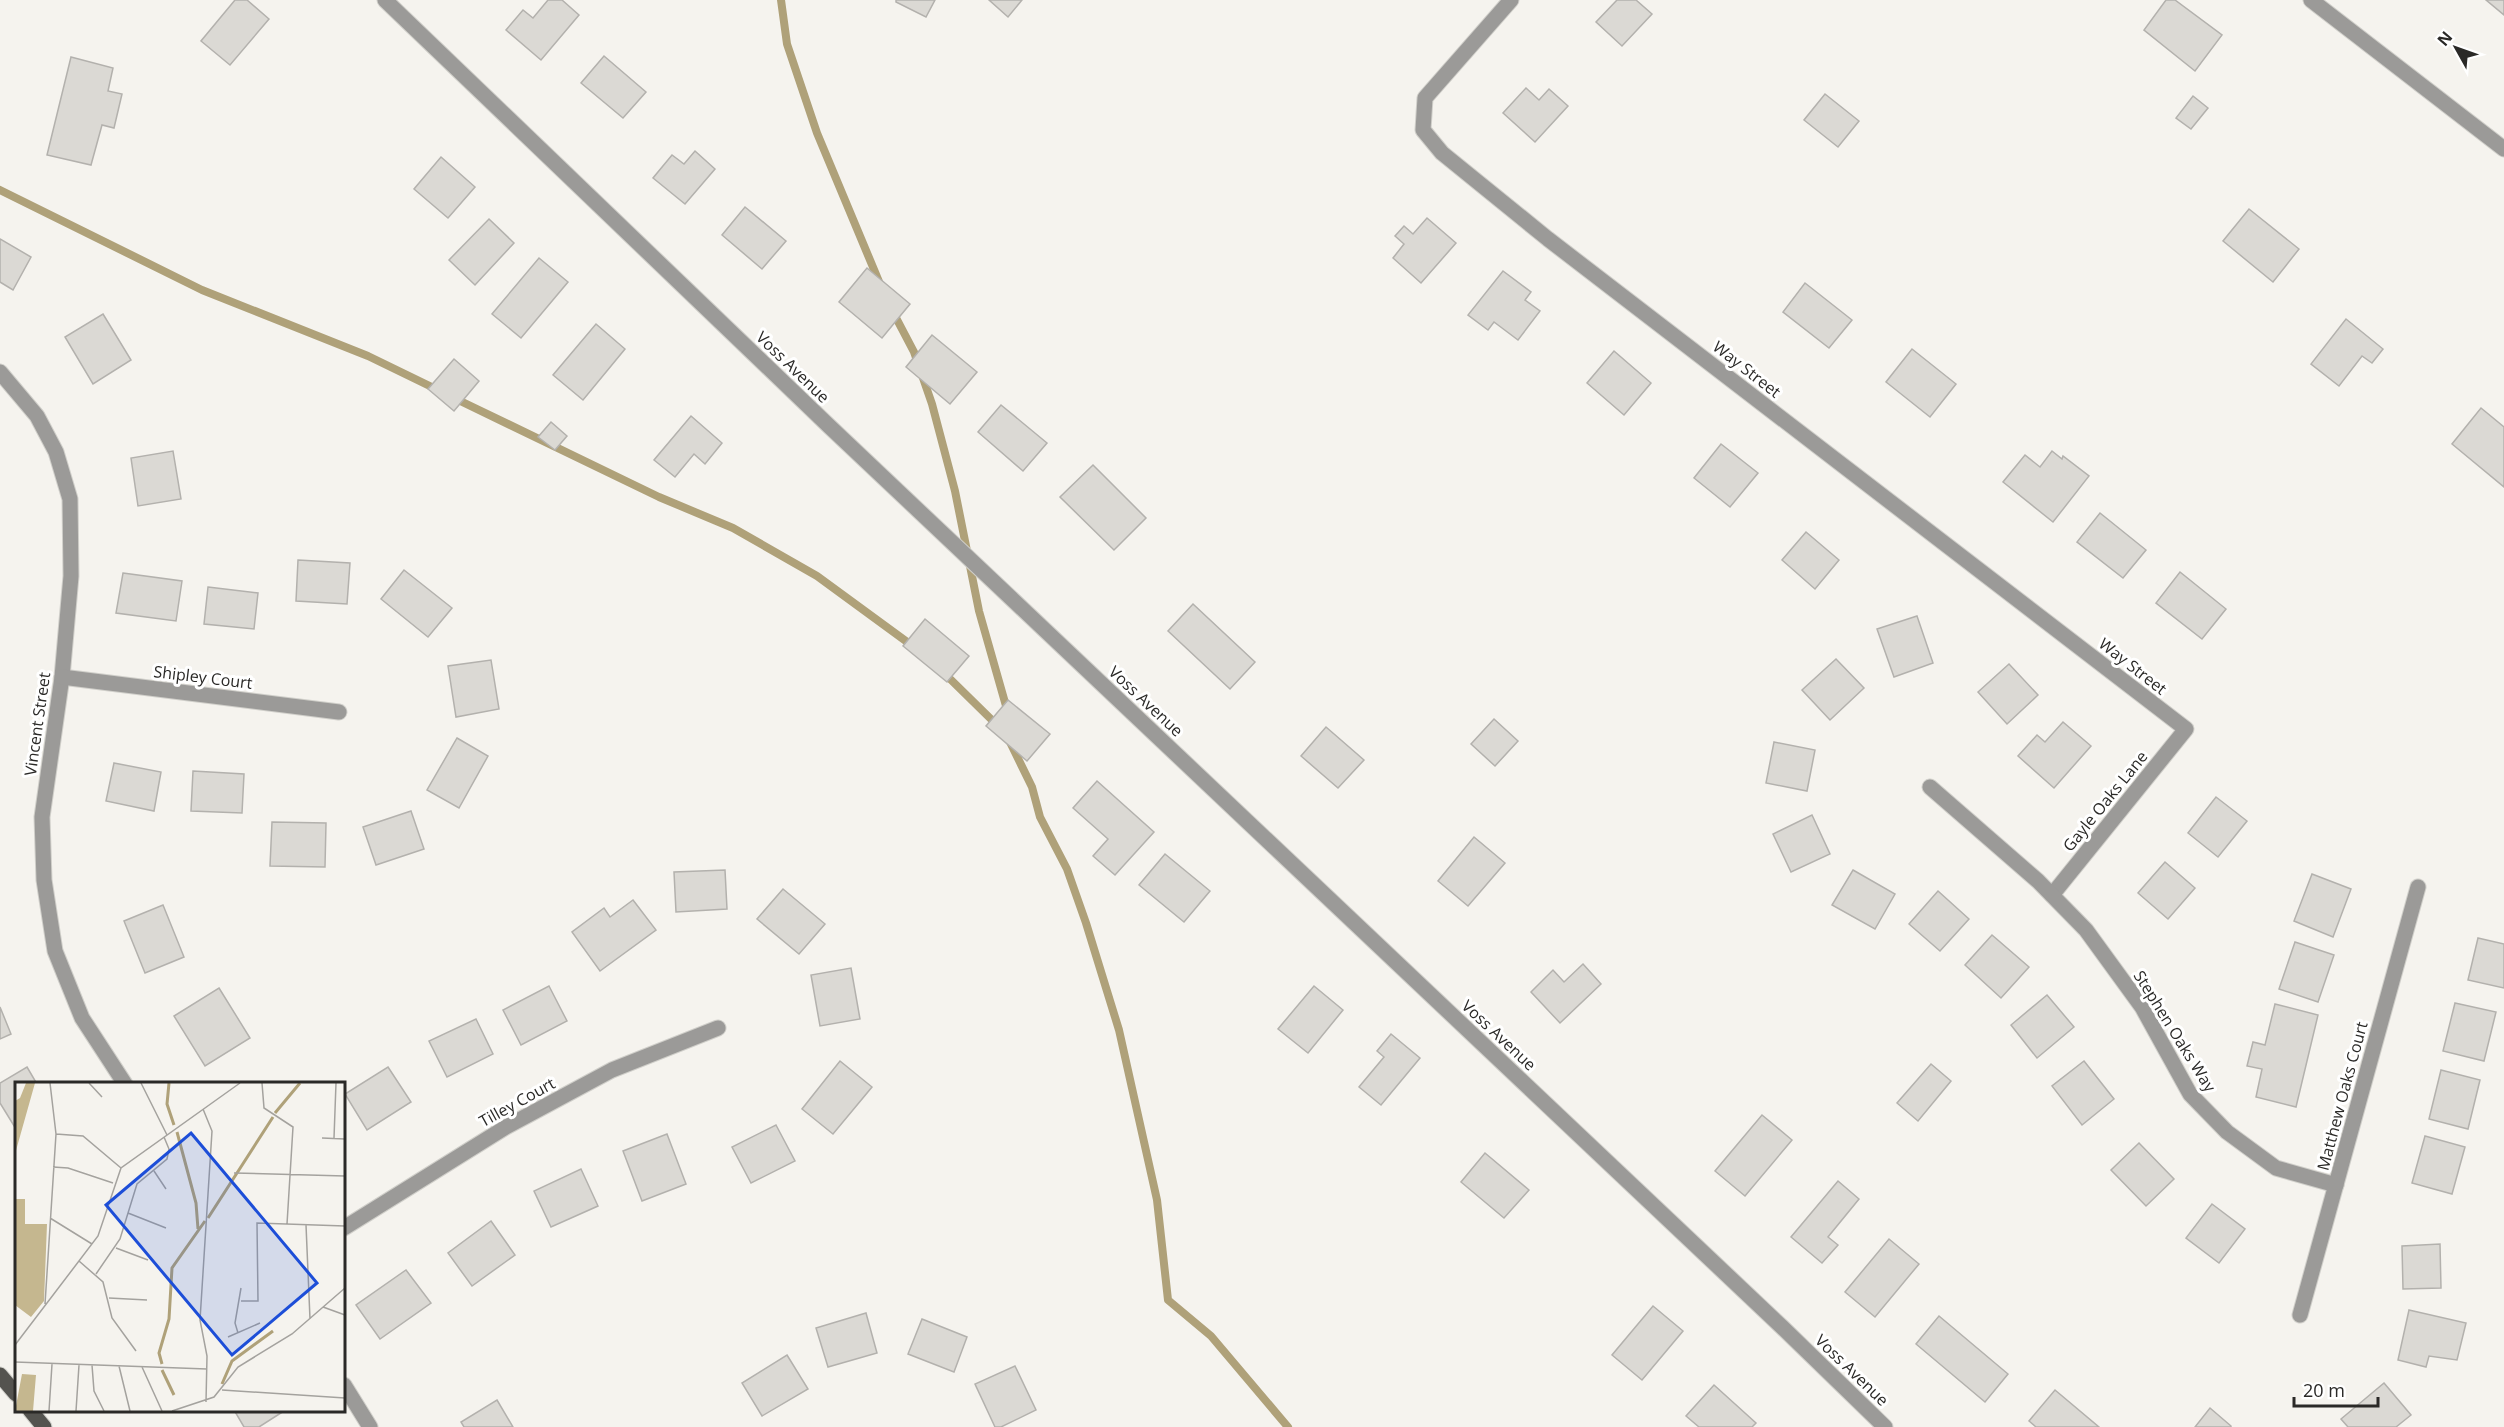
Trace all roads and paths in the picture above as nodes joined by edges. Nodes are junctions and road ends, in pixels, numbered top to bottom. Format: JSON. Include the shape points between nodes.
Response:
{"nodes":[{"id":1,"x":385,"y":0,"type":"edge"},
{"id":2,"x":1511,"y":0,"type":"edge"},
{"id":3,"x":2311,"y":0,"type":"edge"},
{"id":4,"x":2504,"y":149,"type":"edge"},
{"id":5,"x":0,"y":372,"type":"edge"},
{"id":6,"x":62,"y":677,"type":"junction"},
{"id":7,"x":339,"y":712,"type":"dead end"},
{"id":8,"x":2186,"y":729,"type":"joint"},
{"id":9,"x":1930,"y":787,"type":"dead end"},
{"id":10,"x":2418,"y":887,"type":"dead end"},
{"id":11,"x":2052,"y":895,"type":"junction"},
{"id":12,"x":718,"y":1028,"type":"dead end"},
{"id":13,"x":124,"y":1082,"type":"edge"},
{"id":14,"x":2336,"y":1185,"type":"junction"},
{"id":15,"x":345,"y":1227,"type":"edge"},
{"id":16,"x":2300,"y":1315,"type":"dead end"},
{"id":17,"x":0,"y":1375,"type":"edge"},
{"id":18,"x":345,"y":1387,"type":"edge"},
{"id":19,"x":15,"y":1393,"type":"edge"},
{"id":20,"x":32,"y":1412,"type":"edge"},
{"id":21,"x":44,"y":1427,"type":"edge"},
{"id":22,"x":370,"y":1427,"type":"edge"},
{"id":23,"x":1885,"y":1427,"type":"edge"}],
"edges":[{"from":1,"to":23,"type":"street","name":"Voss Avenue"},
{"from":2,"to":8,"type":"street","name":"Way Street","via":[[1425,98],[1423,130],[1442,153],[1556,246]]},
{"from":3,"to":4,"type":"street"},
{"from":5,"to":6,"type":"street","name":"Vincent Street","via":[[42,425],[56,452],[70,499],[71,576]]},
{"from":6,"to":7,"type":"street","name":"Shipley Court"},
{"from":6,"to":13,"type":"street","name":"Vincent Street","via":[[42,817],[44,880],[55,951],[82,1018]]},
{"from":8,"to":11,"type":"street","name":"Gayle Oaks Lane"},
{"from":9,"to":11,"type":"street","name":"Stephen Oaks Way"},
{"from":10,"to":14,"type":"street","name":"Matthew Oaks Court"},
{"from":11,"to":14,"type":"street","name":"Stephen Oaks Way","via":[[2086,930],[2142,1007],[2190,1094],[2227,1132],[2277,1168]]},
{"from":12,"to":15,"type":"street","name":"Tilley Court","via":[[612,1070],[525,1117]]},
{"from":14,"to":16,"type":"street","name":"Matthew Oaks Court"},
{"from":17,"to":19,"type":"main road"},
{"from":18,"to":22,"type":"street"},
{"from":20,"to":21,"type":"main road"}]}
